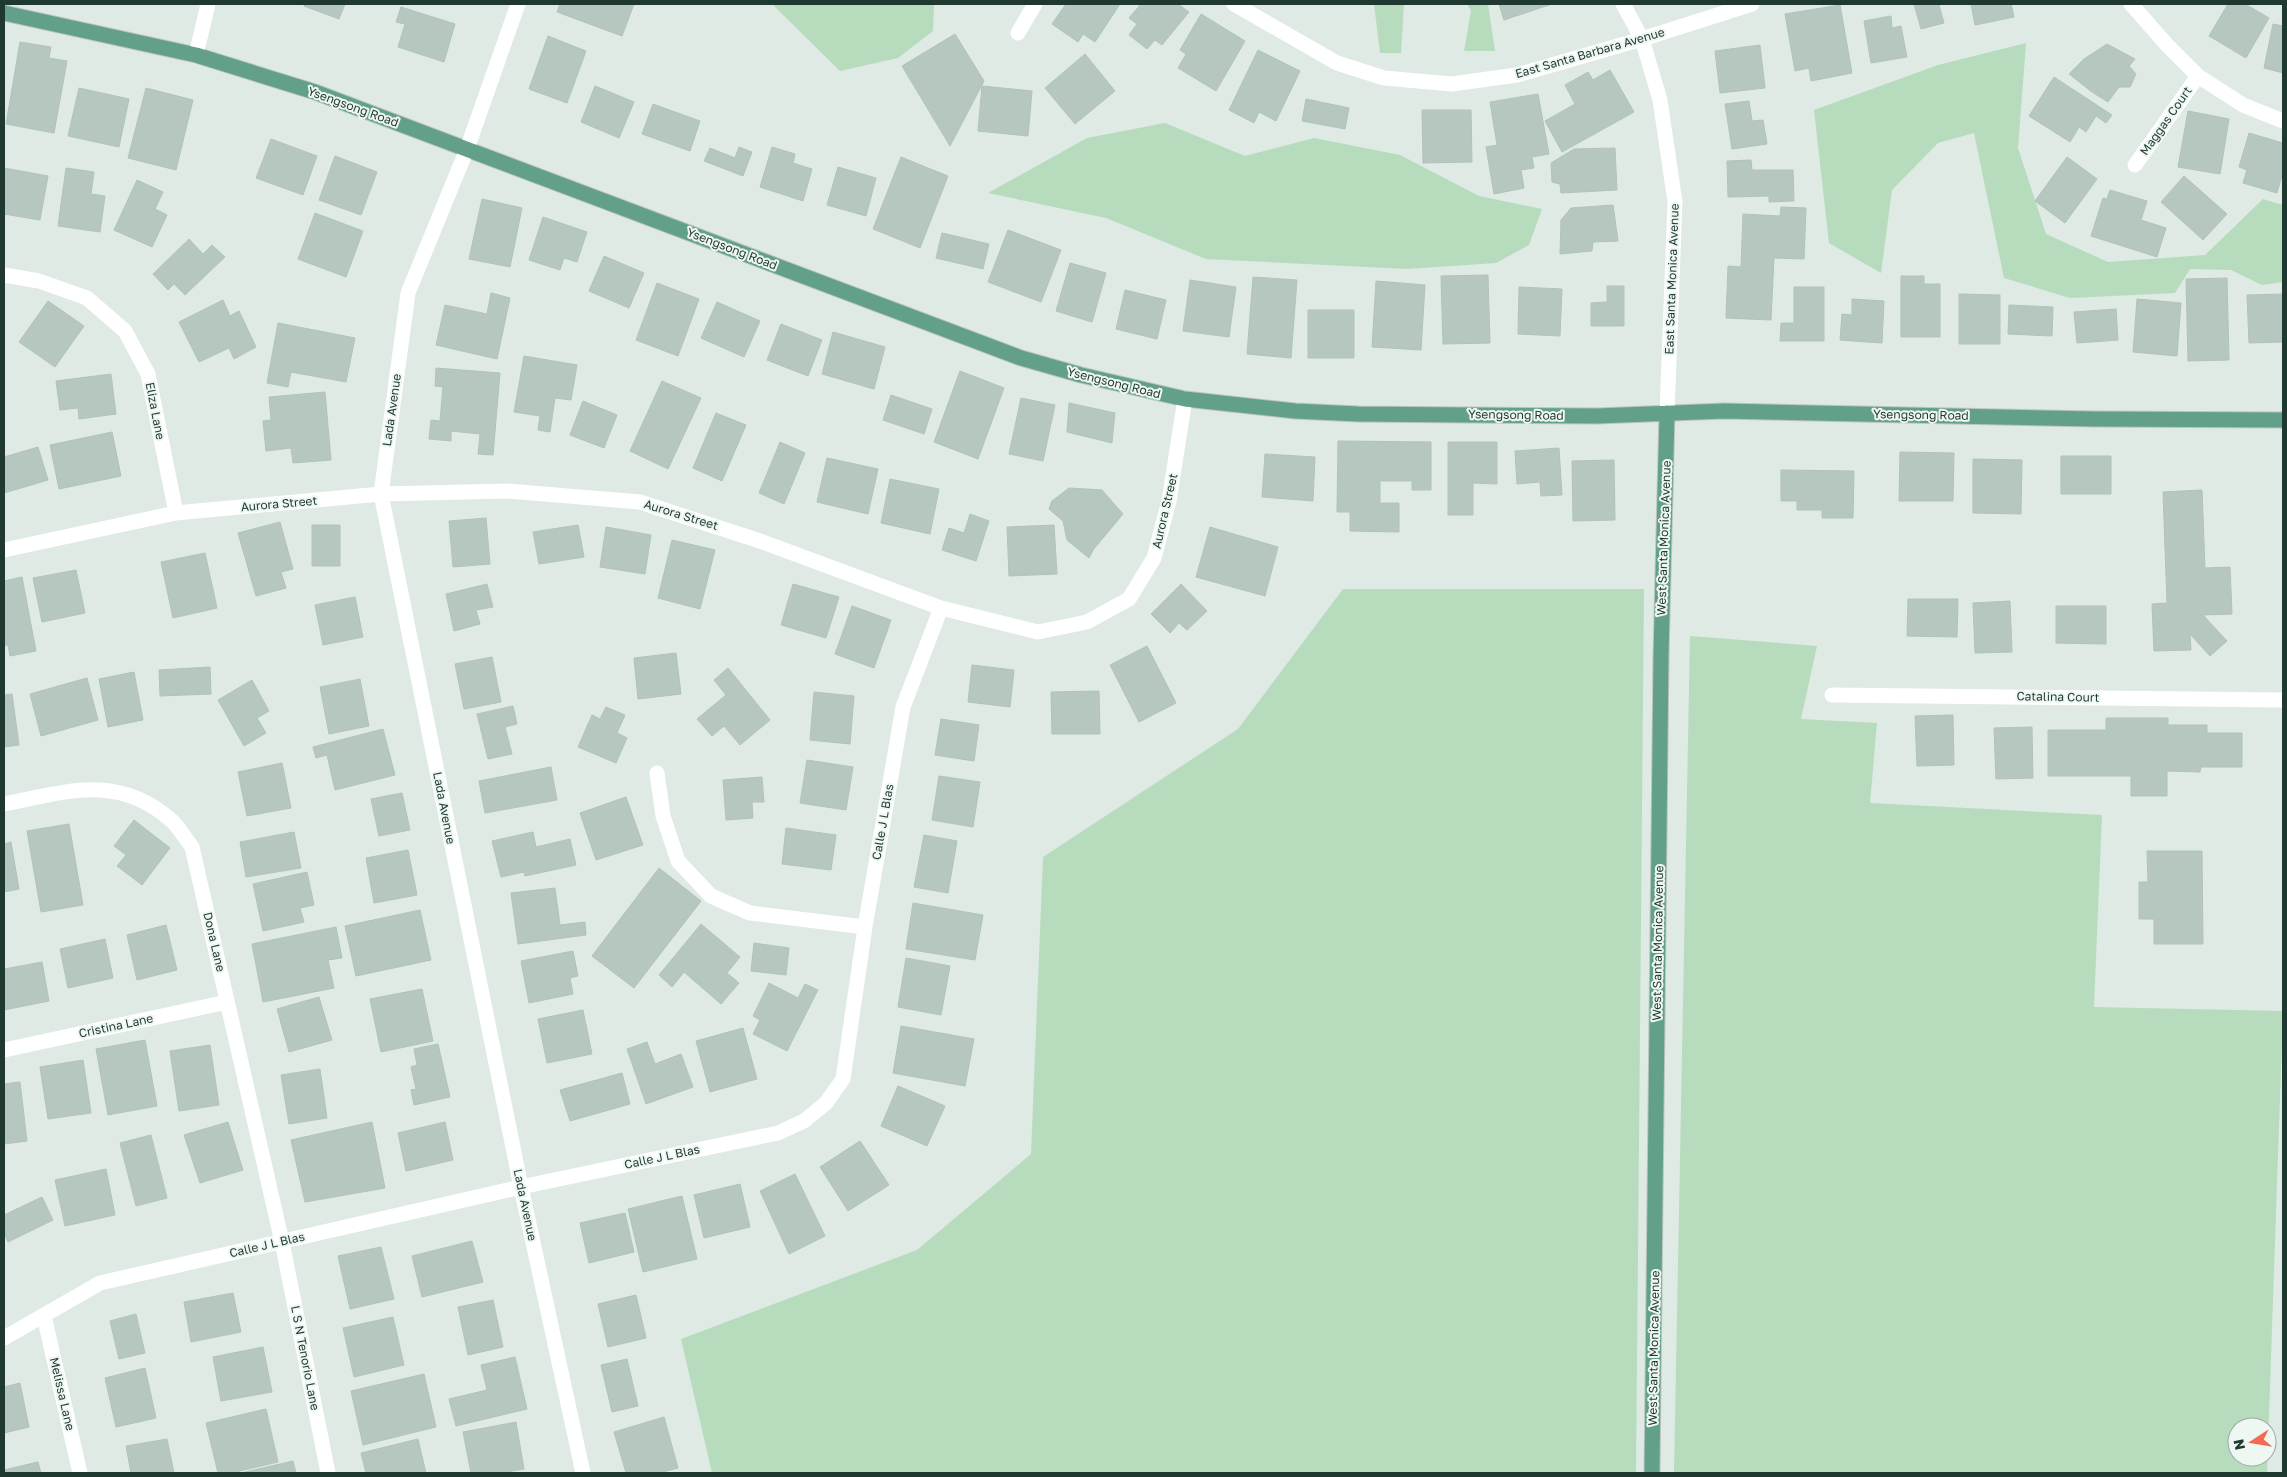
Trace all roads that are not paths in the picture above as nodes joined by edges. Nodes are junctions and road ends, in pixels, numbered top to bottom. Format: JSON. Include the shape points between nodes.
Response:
{"nodes":[{"id":1,"x":208,"y":4,"type":"edge"},
{"id":2,"x":518,"y":4,"type":"edge"},
{"id":3,"x":1035,"y":4,"type":"edge"},
{"id":4,"x":1234,"y":4,"type":"edge"},
{"id":5,"x":1623,"y":4,"type":"edge"},
{"id":6,"x":1752,"y":4,"type":"edge"},
{"id":7,"x":2131,"y":4,"type":"edge"},
{"id":8,"x":4,"y":13,"type":"edge"},
{"id":9,"x":1018,"y":33,"type":"dead end"},
{"id":10,"x":1642,"y":39,"type":"junction"},
{"id":11,"x":196,"y":55,"type":"junction"},
{"id":12,"x":2198,"y":76,"type":"junction"},
{"id":13,"x":2283,"y":121,"type":"edge"},
{"id":14,"x":467,"y":149,"type":"junction"},
{"id":15,"x":2135,"y":165,"type":"dead end"},
{"id":16,"x":4,"y":275,"type":"edge"},
{"id":17,"x":1185,"y":399,"type":"junction"},
{"id":18,"x":1667,"y":413,"type":"junction"},
{"id":19,"x":2283,"y":420,"type":"edge"},
{"id":20,"x":381,"y":494,"type":"junction"},
{"id":21,"x":176,"y":513,"type":"junction"},
{"id":22,"x":4,"y":550,"type":"edge"},
{"id":23,"x":941,"y":608,"type":"junction"},
{"id":24,"x":1832,"y":694,"type":"dead end"},
{"id":25,"x":2283,"y":700,"type":"edge"},
{"id":26,"x":657,"y":773,"type":"dead end"},
{"id":27,"x":4,"y":804,"type":"edge"},
{"id":28,"x":865,"y":927,"type":"junction"},
{"id":29,"x":227,"y":1002,"type":"junction"},
{"id":30,"x":4,"y":1050,"type":"edge"},
{"id":31,"x":521,"y":1187,"type":"junction"},
{"id":32,"x":282,"y":1242,"type":"junction"},
{"id":33,"x":44,"y":1316,"type":"junction"},
{"id":34,"x":4,"y":1338,"type":"edge"},
{"id":35,"x":80,"y":1473,"type":"edge"},
{"id":36,"x":328,"y":1473,"type":"edge"},
{"id":37,"x":582,"y":1473,"type":"edge"},
{"id":38,"x":1652,"y":1473,"type":"edge"}],
"edges":[{"from":1,"to":11,"type":"street"},
{"from":2,"to":14,"type":"street"},
{"from":3,"to":9,"type":"street"},
{"from":4,"to":10,"type":"street","name":"East Santa Barbara Avenue","via":[[1337,63],[1384,78],[1452,84],[1517,75]]},
{"from":5,"to":10,"type":"street","name":"East Santa Monica Avenue"},
{"from":6,"to":10,"type":"street","name":"East Santa Barbara Avenue"},
{"from":7,"to":12,"type":"street"},
{"from":8,"to":11,"type":"main road","name":"Ysengsong Road"},
{"from":10,"to":18,"type":"street","name":"East Santa Monica Avenue","via":[[1660,100],[1675,202]]},
{"from":11,"to":14,"type":"main road","name":"Ysengsong Road","via":[[314,92]]},
{"from":12,"to":13,"type":"street","via":[[2243,104]]},
{"from":12,"to":15,"type":"street","name":"Maggas Court"},
{"from":14,"to":17,"type":"main road","name":"Ysengsong Road","via":[[1021,358]]},
{"from":14,"to":20,"type":"street","name":"Lada Avenue","via":[[408,293]]},
{"from":16,"to":21,"type":"street","name":"Eliza Lane","via":[[38,281],[87,298],[125,331],[148,374]]},
{"from":17,"to":18,"type":"main road","name":"Ysengsong Road","via":[[1358,414],[1597,416]]},
{"from":17,"to":23,"type":"street","name":"Aurora Street","via":[[1169,502],[1154,558],[1129,599],[1087,622],[1038,632]]},
{"from":18,"to":19,"type":"main road","name":"Ysengsong Road","via":[[1724,411]]},
{"from":18,"to":38,"type":"main road","name":"West Santa Monica Avenue","via":[[1660,655]]},
{"from":20,"to":21,"type":"street","name":"Aurora Street"},
{"from":20,"to":23,"type":"street","name":"Aurora Street","via":[[507,491],[640,502],[757,540]]},
{"from":20,"to":31,"type":"street","name":"Lada Avenue"},
{"from":21,"to":22,"type":"street","name":"Aurora Street"},
{"from":23,"to":28,"type":"street","name":"Calle J L Blas","via":[[903,707]]},
{"from":24,"to":25,"type":"street","name":"Catalina Court"},
{"from":26,"to":28,"type":"street","via":[[663,816],[678,861],[711,896],[750,913]]},
{"from":27,"to":29,"type":"street","name":"Dona Lane","via":[[81,789],[114,790],[145,801],[172,820],[192,847]]},
{"from":28,"to":31,"type":"street","name":"Calle J L Blas","via":[[843,1079],[826,1103],[804,1121],[778,1133]]},
{"from":29,"to":30,"type":"street","name":"Cristina Lane"},
{"from":29,"to":32,"type":"street","name":"Dona Lane"},
{"from":31,"to":32,"type":"street","name":"Calle J L Blas"},
{"from":31,"to":37,"type":"street","name":"Lada Avenue"},
{"from":32,"to":33,"type":"street","name":"Calle J L Blas","via":[[100,1283]]},
{"from":32,"to":36,"type":"street","name":"L S N Tenorio Lane"},
{"from":33,"to":34,"type":"street","name":"Calle J L Blas"},
{"from":33,"to":35,"type":"street","name":"Melissa Lane"}]}
